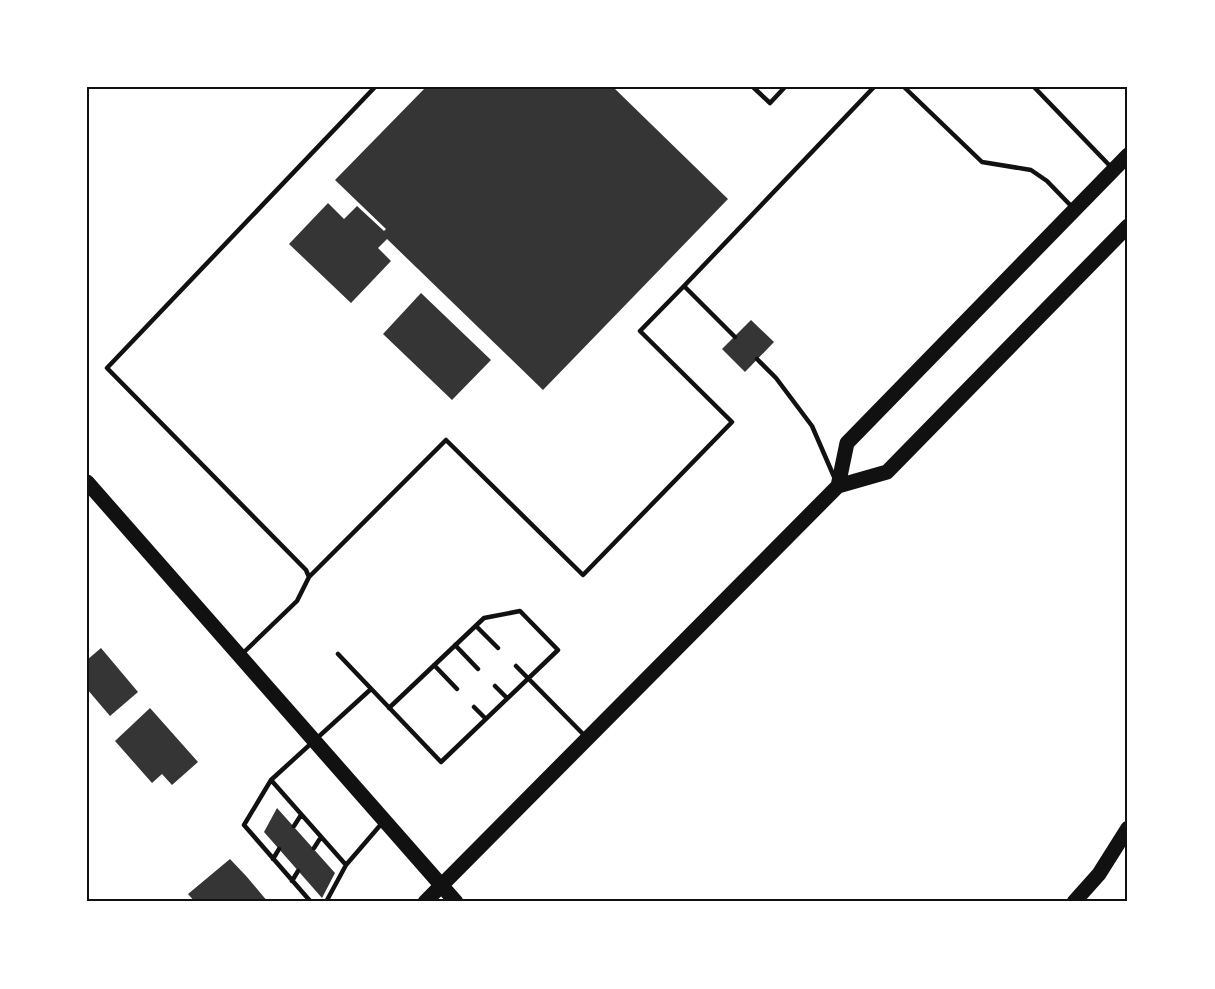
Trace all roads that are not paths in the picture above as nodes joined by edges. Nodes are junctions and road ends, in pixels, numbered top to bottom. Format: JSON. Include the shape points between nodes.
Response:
{"nodes":[{"id":1,"x":375,"y":87,"type":"edge"},
{"id":2,"x":753,"y":87,"type":"edge"},
{"id":3,"x":784,"y":87,"type":"edge"},
{"id":4,"x":874,"y":87,"type":"edge"},
{"id":5,"x":904,"y":87,"type":"edge"},
{"id":6,"x":1034,"y":87,"type":"edge"},
{"id":7,"x":1128,"y":155,"type":"edge"},
{"id":8,"x":1114,"y":169,"type":"junction"},
{"id":9,"x":1075,"y":209,"type":"junction"},
{"id":10,"x":1128,"y":226,"type":"edge"},
{"id":11,"x":684,"y":286,"type":"junction"},
{"id":12,"x":735,"y":336,"type":"dead end"},
{"id":13,"x":758,"y":359,"type":"dead end"},
{"id":14,"x":87,"y":482,"type":"edge"},
{"id":15,"x":838,"y":486,"type":"junction"},
{"id":16,"x":309,"y":577,"type":"junction"},
{"id":17,"x":476,"y":626,"type":"junction"},
{"id":18,"x":455,"y":645,"type":"junction"},
{"id":19,"x":498,"y":648,"type":"dead end"},
{"id":20,"x":338,"y":654,"type":"dead end"},
{"id":21,"x":240,"y":656,"type":"junction"},
{"id":22,"x":434,"y":666,"type":"junction"},
{"id":23,"x":516,"y":666,"type":"dead end"},
{"id":24,"x":478,"y":669,"type":"dead end"},
{"id":25,"x":528,"y":678,"type":"junction"},
{"id":26,"x":495,"y":686,"type":"dead end"},
{"id":27,"x":371,"y":689,"type":"junction"},
{"id":28,"x":457,"y":689,"type":"dead end"},
{"id":29,"x":507,"y":698,"type":"junction"},
{"id":30,"x":474,"y":707,"type":"dead end"},
{"id":31,"x":389,"y":708,"type":"junction"},
{"id":32,"x":486,"y":719,"type":"junction"},
{"id":33,"x":587,"y":739,"type":"junction"},
{"id":34,"x":315,"y":742,"type":"junction"},
{"id":35,"x":271,"y":780,"type":"junction"},
{"id":36,"x":301,"y":815,"type":"junction"},
{"id":37,"x":384,"y":821,"type":"junction"},
{"id":38,"x":294,"y":826,"type":"dead end"},
{"id":39,"x":1128,"y":828,"type":"edge"},
{"id":40,"x":321,"y":837,"type":"junction"},
{"id":41,"x":314,"y":848,"type":"dead end"},
{"id":42,"x":279,"y":849,"type":"dead end"},
{"id":43,"x":273,"y":859,"type":"junction"},
{"id":44,"x":345,"y":865,"type":"junction"},
{"id":45,"x":298,"y":871,"type":"dead end"},
{"id":46,"x":292,"y":881,"type":"junction"},
{"id":47,"x":441,"y":886,"type":"junction"},
{"id":48,"x":310,"y":902,"type":"edge"},
{"id":49,"x":326,"y":902,"type":"edge"},
{"id":50,"x":425,"y":902,"type":"edge"},
{"id":51,"x":456,"y":902,"type":"edge"},
{"id":52,"x":1074,"y":902,"type":"edge"}],
"edges":[{"from":1,"to":16,"type":"lane","via":[[107,368],[296,556]]},
{"from":2,"to":3,"type":"lane","via":[[770,103]]},
{"from":4,"to":11,"type":"lane"},
{"from":5,"to":9,"type":"lane","via":[[982,162],[1031,170]]},
{"from":6,"to":8,"type":"lane"},
{"from":7,"to":8,"type":"main road"},
{"from":8,"to":9,"type":"main road"},
{"from":9,"to":15,"type":"main road","via":[[848,443]]},
{"from":10,"to":15,"type":"main road","via":[[887,472]]},
{"from":11,"to":12,"type":"lane"},
{"from":11,"to":16,"type":"lane","via":[[640,331],[732,422],[583,575],[446,440]]},
{"from":13,"to":15,"type":"lane","via":[[812,426]]},
{"from":14,"to":21,"type":"main road"},
{"from":15,"to":33,"type":"main road"},
{"from":16,"to":21,"type":"lane","via":[[297,601]]},
{"from":17,"to":18,"type":"lane"},
{"from":17,"to":19,"type":"lane"},
{"from":17,"to":25,"type":"lane","via":[[484,618],[520,611],[558,650]]},
{"from":18,"to":22,"type":"lane"},
{"from":18,"to":24,"type":"lane"},
{"from":20,"to":27,"type":"lane"},
{"from":21,"to":34,"type":"main road"},
{"from":22,"to":28,"type":"lane"},
{"from":22,"to":31,"type":"lane"},
{"from":23,"to":25,"type":"lane"},
{"from":25,"to":29,"type":"lane"},
{"from":25,"to":33,"type":"lane"},
{"from":26,"to":29,"type":"lane"},
{"from":27,"to":31,"type":"lane"},
{"from":27,"to":34,"type":"lane"},
{"from":29,"to":32,"type":"lane"},
{"from":30,"to":32,"type":"lane"},
{"from":31,"to":32,"type":"lane","via":[[441,762]]},
{"from":33,"to":47,"type":"main road"},
{"from":34,"to":35,"type":"lane"},
{"from":34,"to":37,"type":"main road"},
{"from":35,"to":36,"type":"lane"},
{"from":35,"to":43,"type":"lane","via":[[244,825]]},
{"from":36,"to":38,"type":"lane"},
{"from":36,"to":40,"type":"lane"},
{"from":37,"to":44,"type":"lane"},
{"from":37,"to":47,"type":"main road"},
{"from":39,"to":52,"type":"main road","via":[[1099,874]]},
{"from":40,"to":41,"type":"lane"},
{"from":40,"to":44,"type":"lane"},
{"from":42,"to":43,"type":"lane"},
{"from":43,"to":46,"type":"lane"},
{"from":44,"to":49,"type":"lane"},
{"from":45,"to":46,"type":"lane"},
{"from":46,"to":48,"type":"lane"},
{"from":47,"to":50,"type":"main road"},
{"from":47,"to":51,"type":"main road"}]}
